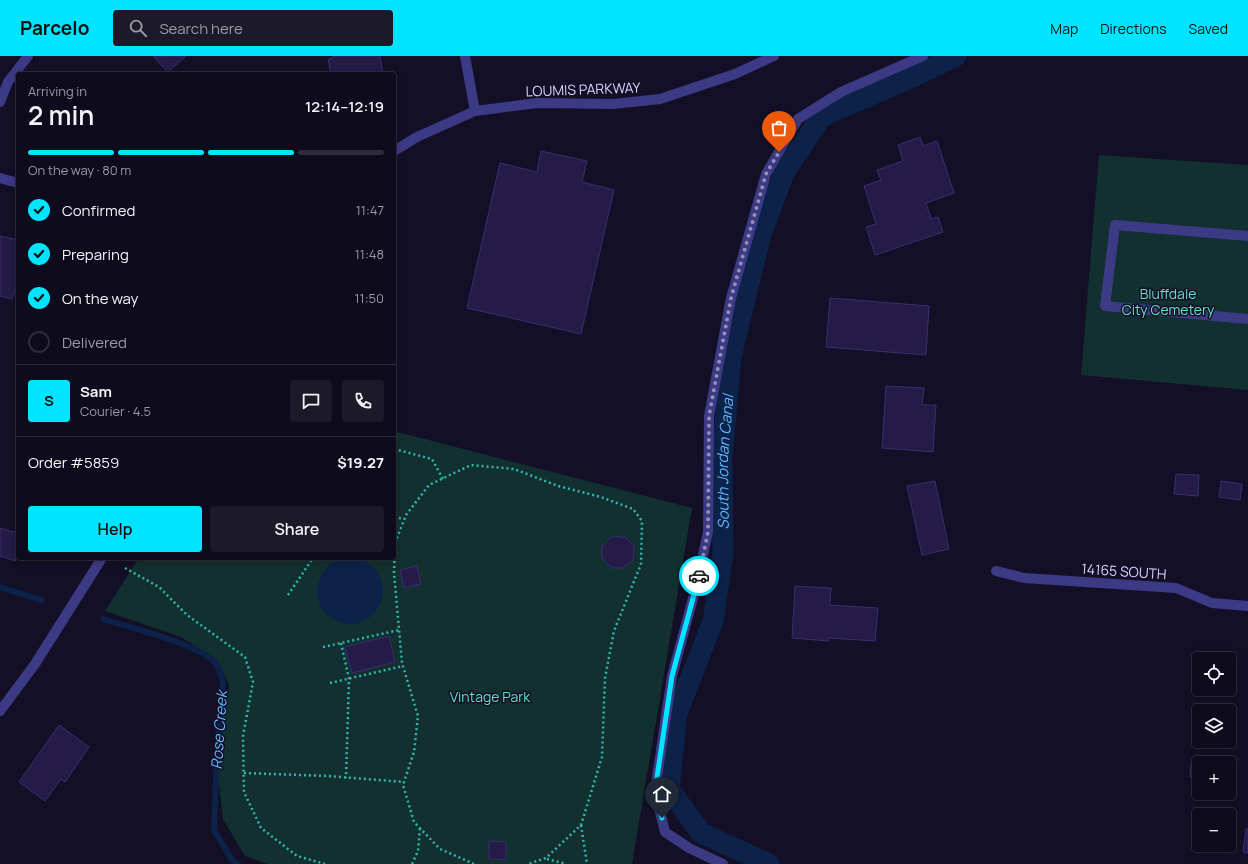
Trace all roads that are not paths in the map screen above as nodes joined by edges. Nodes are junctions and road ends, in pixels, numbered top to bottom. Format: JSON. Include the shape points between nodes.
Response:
{"nodes":[{"id":1,"x":28,"y":56,"type":"edge"},
{"id":2,"x":464,"y":56,"type":"edge"},
{"id":3,"x":774,"y":56,"type":"edge"},
{"id":4,"x":923,"y":56,"type":"edge"},
{"id":5,"x":0,"y":102,"type":"edge"},
{"id":6,"x":475,"y":111,"type":"junction"},
{"id":7,"x":396,"y":150,"type":"edge"},
{"id":8,"x":0,"y":178,"type":"edge"},
{"id":9,"x":16,"y":182,"type":"edge"},
{"id":10,"x":1248,"y":236,"type":"edge"},
{"id":11,"x":1248,"y":319,"type":"edge"},
{"id":12,"x":101,"y":560,"type":"edge"},
{"id":13,"x":996,"y":571,"type":"dead end"},
{"id":14,"x":1248,"y":606,"type":"edge"},
{"id":15,"x":0,"y":711,"type":"edge"},
{"id":16,"x":723,"y":864,"type":"edge"}],
"edges":[{"from":1,"to":5,"type":"street","via":[[8,82]]},
{"from":2,"to":6,"type":"street"},
{"from":3,"to":6,"type":"street","name":"LOUMIS PARKWAY","via":[[735,74],[660,99],[612,104],[537,103]]},
{"from":4,"to":16,"type":"street","via":[[841,92],[798,119],[766,174],[731,298],[709,416],[708,532],[672,676],[655,791],[665,832],[689,848]]},
{"from":6,"to":7,"type":"street","name":"LOUMIS PARKWAY","via":[[417,136]]},
{"from":8,"to":9,"type":"street"},
{"from":10,"to":11,"type":"street","via":[[1115,225],[1105,306]]},
{"from":12,"to":15,"type":"street","via":[[36,664]]},
{"from":13,"to":14,"type":"street","name":"14165 SOUTH","via":[[1024,578],[1176,588],[1212,603]]}]}
